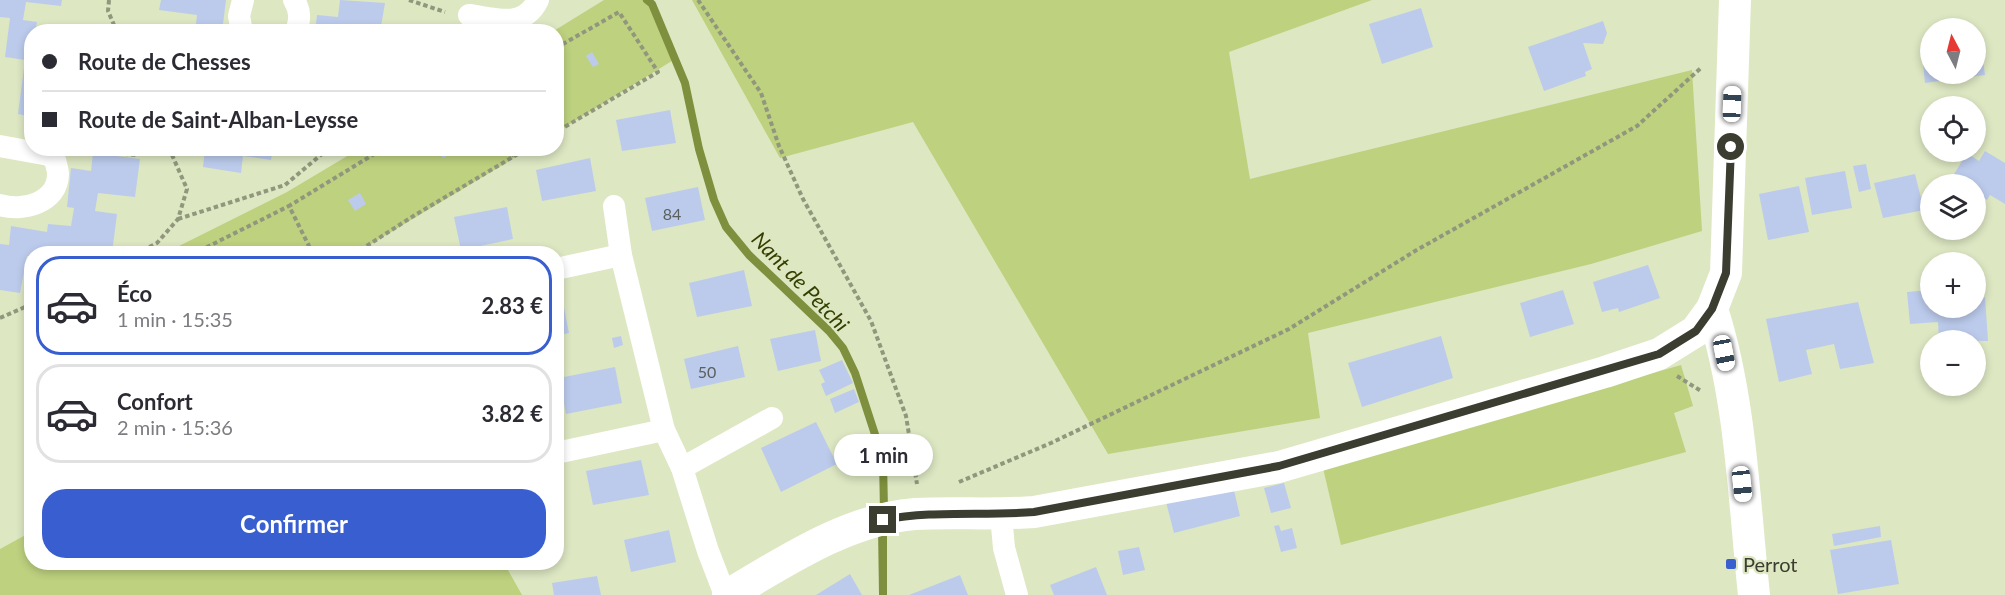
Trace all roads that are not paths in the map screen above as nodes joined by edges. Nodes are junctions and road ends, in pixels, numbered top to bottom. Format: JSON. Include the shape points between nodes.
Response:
{"nodes":[{"id":1,"x":243,"y":0,"type":"edge"},
{"id":2,"x":294,"y":0,"type":"edge"},
{"id":3,"x":538,"y":0,"type":"edge"},
{"id":4,"x":1735,"y":0,"type":"edge"},
{"id":5,"x":459,"y":14,"type":"road end"},
{"id":6,"x":240,"y":24,"type":"edge"},
{"id":7,"x":299,"y":24,"type":"edge"},
{"id":8,"x":0,"y":146,"type":"edge"},
{"id":9,"x":24,"y":150,"type":"edge"},
{"id":10,"x":51,"y":156,"type":"edge"},
{"id":11,"x":0,"y":205,"type":"edge"},
{"id":12,"x":614,"y":206,"type":"dead end"},
{"id":13,"x":621,"y":255,"type":"junction"},
{"id":14,"x":564,"y":267,"type":"edge"},
{"id":15,"x":1712,"y":309,"type":"junction"},
{"id":16,"x":772,"y":418,"type":"dead end"},
{"id":17,"x":664,"y":430,"type":"junction"},
{"id":18,"x":564,"y":451,"type":"edge"},
{"id":19,"x":682,"y":468,"type":"junction"},
{"id":20,"x":1001,"y":515,"type":"junction"},
{"id":21,"x":727,"y":595,"type":"edge"},
{"id":22,"x":1017,"y":595,"type":"edge"},
{"id":23,"x":1754,"y":595,"type":"edge"}],
"edges":[{"from":1,"to":6,"type":"street"},
{"from":2,"to":7,"type":"street","via":[[300,10]]},
{"from":3,"to":5,"type":"street","via":[[533,10],[511,22]]},
{"from":4,"to":15,"type":"main road","via":[[1726,273]]},
{"from":8,"to":9,"type":"street"},
{"from":10,"to":11,"type":"street","via":[[58,175],[53,190],[27,208]]},
{"from":12,"to":13,"type":"street"},
{"from":13,"to":14,"type":"street"},
{"from":13,"to":17,"type":"street"},
{"from":15,"to":20,"type":"main road","via":[[1696,331],[1659,354],[1352,446],[1279,466]]},
{"from":15,"to":23,"type":"main road","via":[[1733,396]]},
{"from":16,"to":19,"type":"street"},
{"from":17,"to":18,"type":"street"},
{"from":17,"to":19,"type":"street"},
{"from":19,"to":21,"type":"street","via":[[708,551]]},
{"from":20,"to":21,"type":"main road","via":[[894,518],[815,544]]},
{"from":20,"to":22,"type":"street"}]}
